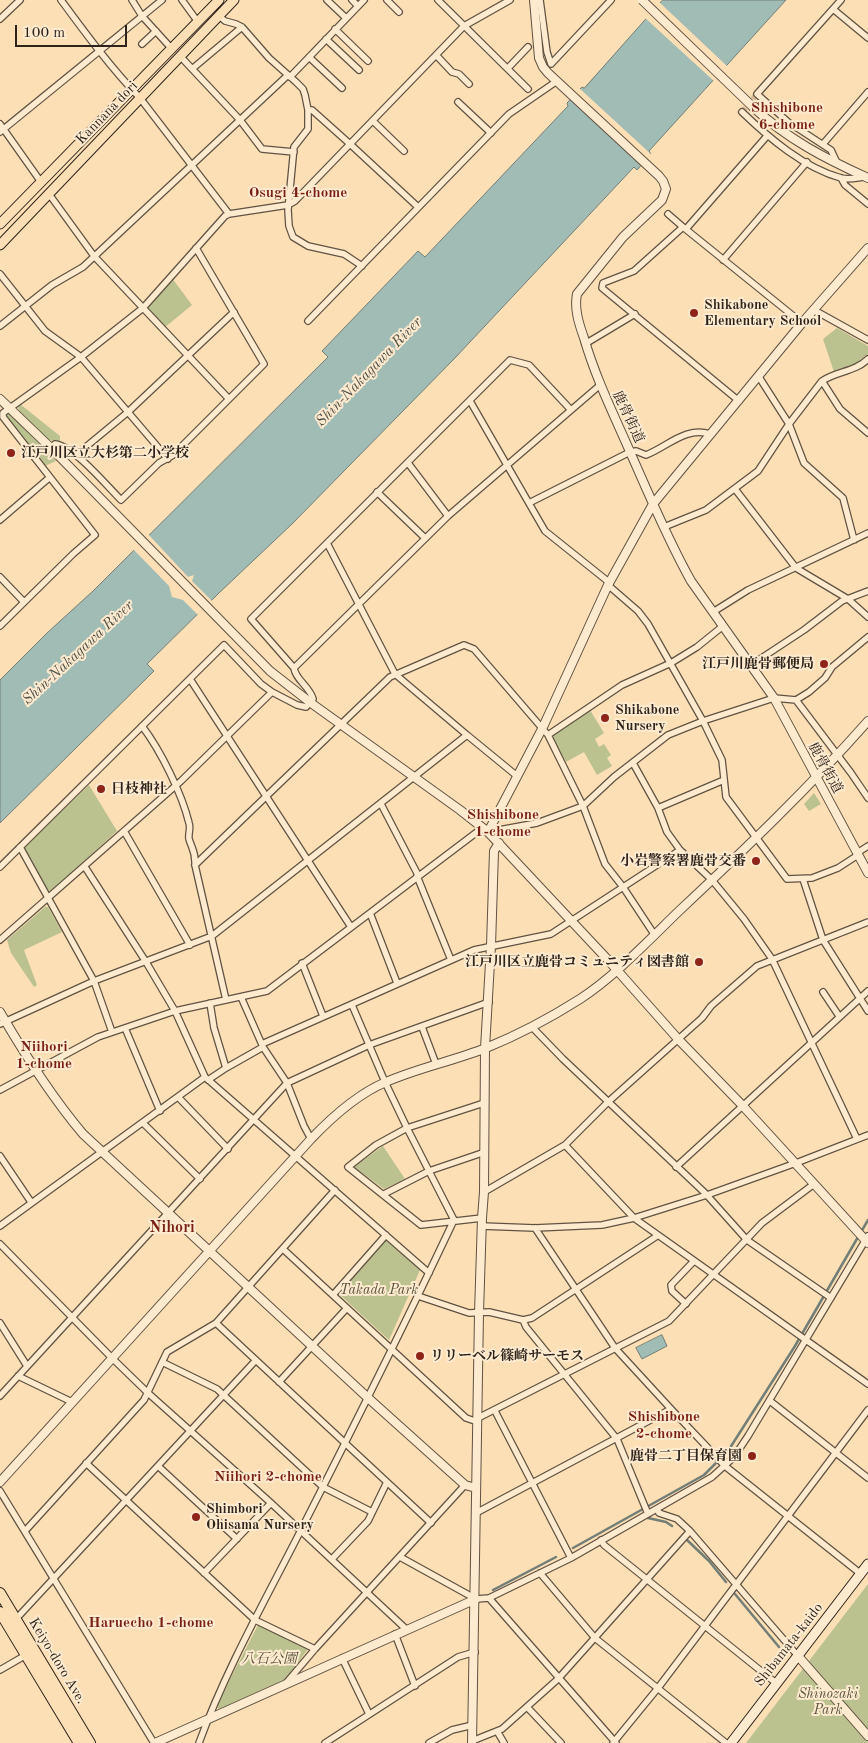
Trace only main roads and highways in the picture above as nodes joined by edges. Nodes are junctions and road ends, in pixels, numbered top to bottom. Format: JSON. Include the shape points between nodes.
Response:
{"nodes":[{"id":1,"x":219,"y":0,"type":"edge"},
{"id":2,"x":234,"y":0,"type":"edge"},
{"id":3,"x":0,"y":224,"type":"edge"},
{"id":4,"x":0,"y":245,"type":"edge"},
{"id":5,"x":868,"y":1564,"type":"edge"},
{"id":6,"x":0,"y":1593,"type":"edge"},
{"id":7,"x":0,"y":1612,"type":"edge"},
{"id":8,"x":79,"y":1743,"type":"edge"},
{"id":9,"x":90,"y":1743,"type":"edge"},
{"id":10,"x":731,"y":1743,"type":"edge"}],
"edges":[{"from":1,"to":3,"type":"main road","name":"Kannana dori"},
{"from":2,"to":4,"type":"main road","name":"Kannana dori"},
{"from":5,"to":10,"type":"main road","name":"Shibamata-kaido"},
{"from":6,"to":9,"type":"highway","name":"Keiyo-doro Ave."},
{"from":7,"to":8,"type":"highway","name":"Keiyo-doro Ave."}]}
